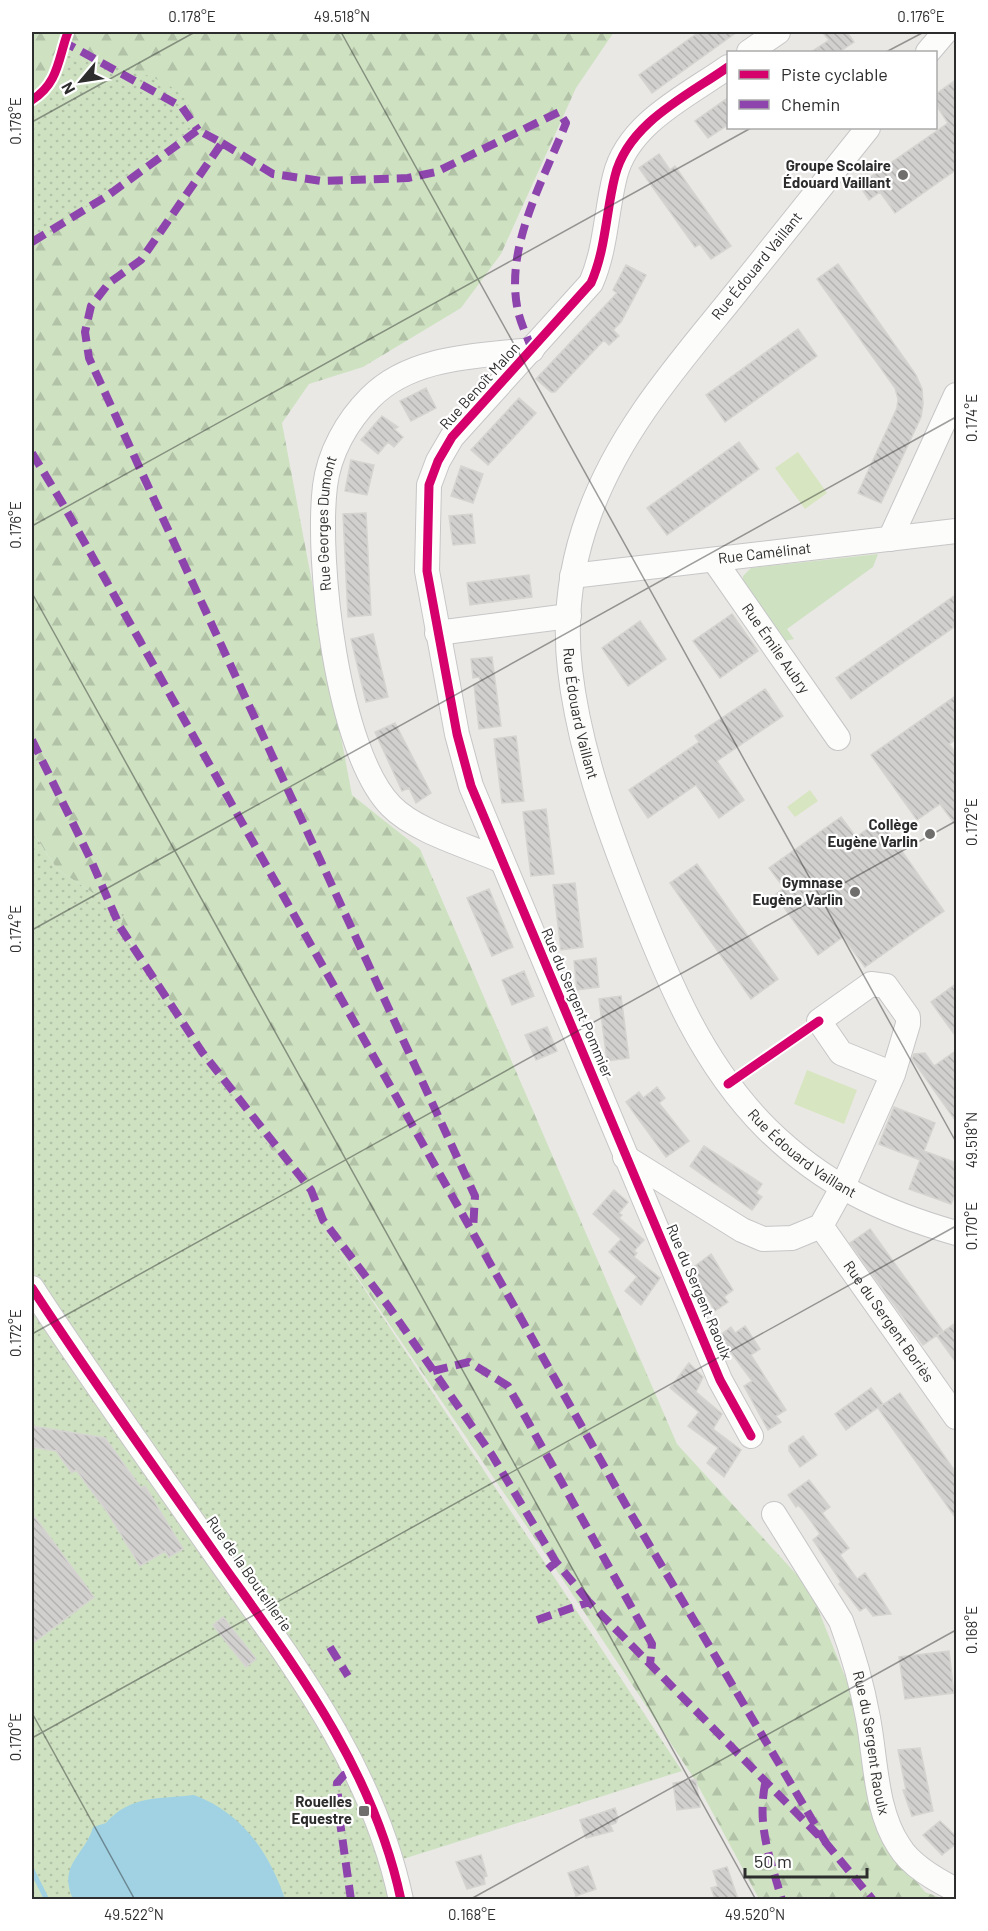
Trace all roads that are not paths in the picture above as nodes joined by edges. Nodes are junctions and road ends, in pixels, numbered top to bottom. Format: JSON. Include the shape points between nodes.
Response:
{"nodes":[{"id":1,"x":778,"y":32,"type":"edge"},
{"id":2,"x":945,"y":32,"type":"edge"},
{"id":3,"x":750,"y":51,"type":"edge"},
{"id":4,"x":929,"y":51,"type":"edge"},
{"id":5,"x":727,"y":68,"type":"edge"},
{"id":6,"x":867,"y":129,"type":"edge"},
{"id":7,"x":532,"y":350,"type":"junction"},
{"id":8,"x":957,"y":395,"type":"edge"},
{"id":9,"x":957,"y":531,"type":"edge"},
{"id":10,"x":890,"y":539,"type":"junction"},
{"id":11,"x":714,"y":560,"type":"junction"},
{"id":12,"x":572,"y":576,"type":"junction"},
{"id":13,"x":568,"y":616,"type":"junction"},
{"id":14,"x":437,"y":633,"type":"junction"},
{"id":15,"x":838,"y":738,"type":"dead end"},
{"id":16,"x":500,"y":860,"type":"junction"},
{"id":17,"x":893,"y":1074,"type":"dead end"},
{"id":18,"x":625,"y":1157,"type":"junction"},
{"id":19,"x":842,"y":1188,"type":"junction"},
{"id":20,"x":821,"y":1226,"type":"junction"},
{"id":21,"x":957,"y":1233,"type":"edge"},
{"id":22,"x":32,"y":1288,"type":"edge"},
{"id":23,"x":957,"y":1417,"type":"edge"},
{"id":24,"x":751,"y":1436,"type":"dead end"},
{"id":25,"x":774,"y":1514,"type":"dead end"},
{"id":26,"x":957,"y":1890,"type":"edge"},
{"id":27,"x":401,"y":1899,"type":"edge"}],
"edges":[{"from":1,"to":3,"type":"street"},
{"from":2,"to":4,"type":"street"},
{"from":5,"to":7,"type":"street","name":"Rue Benoît Malon","via":[[643,127],[627,146],[614,177],[599,265],[591,283]]},
{"from":6,"to":12,"type":"street","name":"Rue Édouard Vaillant","via":[[661,385],[623,441],[590,513]]},
{"from":7,"to":14,"type":"street","name":"Rue Benoît Malon","via":[[452,437],[429,485],[427,571]]},
{"from":7,"to":16,"type":"street","name":"Rue Georges Dumont","via":[[455,359],[394,380],[371,397],[349,424],[333,455],[325,485],[323,549],[333,649],[349,713],[374,783],[391,806],[413,822]]},
{"from":8,"to":10,"type":"street"},
{"from":9,"to":10,"type":"street","name":"Rue Camélinat"},
{"from":10,"to":11,"type":"street","name":"Rue Camélinat"},
{"from":11,"to":12,"type":"street","name":"Rue Camélinat"},
{"from":11,"to":15,"type":"street","name":"Rue Émile Aubry"},
{"from":12,"to":13,"type":"street","name":"Rue Édouard Vaillant"},
{"from":13,"to":14,"type":"street"},
{"from":13,"to":19,"type":"street","name":"Rue Édouard Vaillant","via":[[570,668],[579,723],[596,784],[622,864],[692,1029],[728,1084],[768,1129]]},
{"from":14,"to":16,"type":"street","name":"Rue Benoît Malon","via":[[471,786]]},
{"from":16,"to":18,"type":"street","name":"Rue du Sergent Pommier"},
{"from":17,"to":19,"type":"street"},
{"from":18,"to":20,"type":"street","via":[[763,1239],[792,1238]]},
{"from":18,"to":24,"type":"street","name":"Rue du Sergent Raoulx","via":[[720,1380]]},
{"from":19,"to":20,"type":"street"},
{"from":19,"to":21,"type":"street","name":"Rue Édouard Vaillant","via":[[887,1212]]},
{"from":20,"to":23,"type":"street","name":"Rue du Sergent Boriès"},
{"from":22,"to":27,"type":"street","name":"Rue de la Bouteillerie","via":[[314,1692],[356,1770],[381,1831]]},
{"from":25,"to":26,"type":"street","name":"Rue du Sergent Raoulx","via":[[841,1621],[868,1717],[882,1809],[899,1847],[933,1879]]}]}
